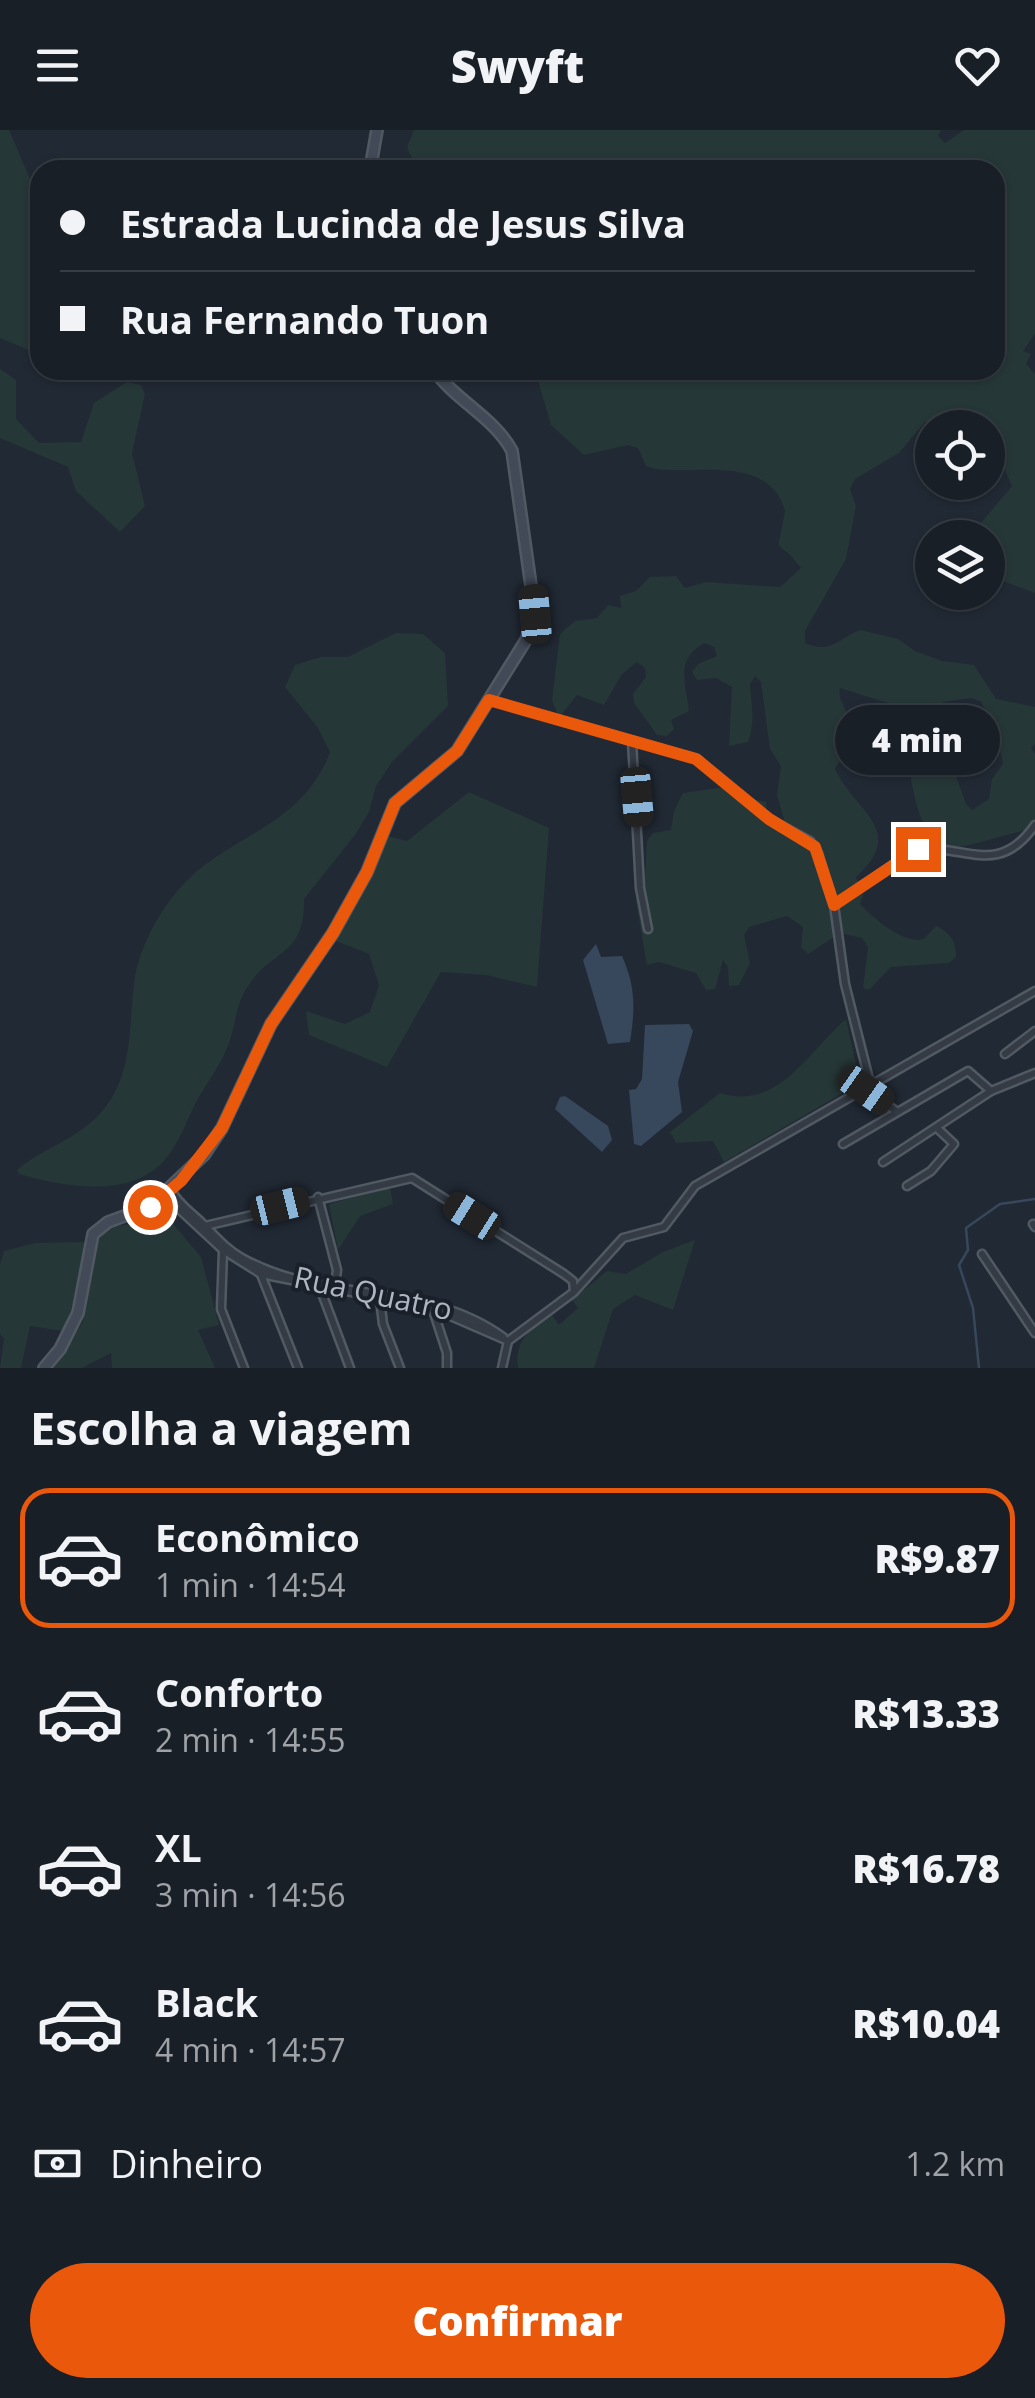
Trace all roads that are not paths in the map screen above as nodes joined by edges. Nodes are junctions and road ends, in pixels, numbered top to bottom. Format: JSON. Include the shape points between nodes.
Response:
{"nodes":[{"id":1,"x":377,"y":130,"type":"edge"},
{"id":2,"x":372,"y":160,"type":"edge"},
{"id":3,"x":441,"y":380,"type":"edge"},
{"id":4,"x":489,"y":700,"type":"junction"},
{"id":5,"x":632,"y":741,"type":"junction"},
{"id":6,"x":1035,"y":824,"type":"edge"},
{"id":7,"x":834,"y":905,"type":"junction"},
{"id":8,"x":648,"y":930,"type":"dead end"},
{"id":9,"x":1035,"y":991,"type":"edge"},
{"id":10,"x":1035,"y":1031,"type":"edge"},
{"id":11,"x":1005,"y":1054,"type":"dead end"},
{"id":12,"x":1035,"y":1073,"type":"edge"},
{"id":13,"x":868,"y":1089,"type":"junction"},
{"id":14,"x":992,"y":1091,"type":"junction"},
{"id":15,"x":896,"y":1111,"type":"junction"},
{"id":16,"x":938,"y":1129,"type":"junction"},
{"id":17,"x":842,"y":1144,"type":"dead end"},
{"id":18,"x":883,"y":1162,"type":"dead end"},
{"id":19,"x":907,"y":1186,"type":"dead end"},
{"id":20,"x":171,"y":1190,"type":"junction"},
{"id":21,"x":318,"y":1196,"type":"junction"},
{"id":22,"x":153,"y":1205,"type":"junction"},
{"id":23,"x":205,"y":1226,"type":"junction"},
{"id":24,"x":223,"y":1248,"type":"junction"},
{"id":25,"x":982,"y":1254,"type":"dead end"},
{"id":26,"x":260,"y":1270,"type":"junction"},
{"id":27,"x":319,"y":1285,"type":"junction"},
{"id":28,"x":335,"y":1285,"type":"junction"},
{"id":29,"x":574,"y":1292,"type":"junction"},
{"id":30,"x":380,"y":1295,"type":"junction"},
{"id":31,"x":431,"y":1304,"type":"junction"},
{"id":32,"x":1035,"y":1332,"type":"edge"},
{"id":33,"x":508,"y":1341,"type":"junction"},
{"id":34,"x":44,"y":1368,"type":"edge"},
{"id":35,"x":244,"y":1368,"type":"edge"},
{"id":36,"x":298,"y":1368,"type":"edge"},
{"id":37,"x":350,"y":1368,"type":"edge"},
{"id":38,"x":400,"y":1368,"type":"edge"},
{"id":39,"x":447,"y":1368,"type":"edge"},
{"id":40,"x":502,"y":1368,"type":"edge"}],
"edges":[{"from":1,"to":2,"type":"main road"},
{"from":3,"to":4,"type":"main road","via":[[508,442],[520,497],[535,614]]},
{"from":4,"to":5,"type":"street"},
{"from":4,"to":20,"type":"main road","via":[[457,751],[395,803],[367,872],[271,1024],[222,1128]]},
{"from":5,"to":7,"type":"street","via":[[707,765],[769,819],[810,842]]},
{"from":5,"to":8,"type":"street"},
{"from":6,"to":7,"type":"street","via":[[1019,843],[991,856],[913,851]]},
{"from":7,"to":13,"type":"street"},
{"from":9,"to":13,"type":"street"},
{"from":10,"to":11,"type":"street"},
{"from":12,"to":14,"type":"street"},
{"from":13,"to":15,"type":"street"},
{"from":13,"to":29,"type":"street","via":[[695,1186],[664,1227],[623,1238]]},
{"from":14,"to":15,"type":"street","via":[[968,1070]]},
{"from":14,"to":16,"type":"street"},
{"from":15,"to":17,"type":"street"},
{"from":16,"to":18,"type":"street"},
{"from":16,"to":19,"type":"street","via":[[954,1144]]},
{"from":20,"to":22,"type":"main road"},
{"from":20,"to":23,"type":"street","name":"Rua Quatro"},
{"from":21,"to":23,"type":"street"},
{"from":21,"to":28,"type":"street"},
{"from":21,"to":29,"type":"street","via":[[412,1178],[564,1274]]},
{"from":22,"to":24,"type":"street","name":"Rua Quatro","via":[[180,1210]]},
{"from":22,"to":34,"type":"main road","via":[[93,1234],[78,1313]]},
{"from":23,"to":24,"type":"street","name":"Rua Quatro"},
{"from":24,"to":26,"type":"street","name":"Rua Quatro"},
{"from":24,"to":35,"type":"street","via":[[222,1309]]},
{"from":25,"to":32,"type":"street"},
{"from":26,"to":27,"type":"street","name":"Rua Quatro"},
{"from":26,"to":36,"type":"street"},
{"from":27,"to":28,"type":"street","name":"Rua Quatro"},
{"from":27,"to":30,"type":"street","name":"Rua Quatro"},
{"from":27,"to":37,"type":"street"},
{"from":28,"to":30,"type":"street","name":"Rua Quatro"},
{"from":29,"to":33,"type":"street"},
{"from":30,"to":31,"type":"street","name":"Rua Quatro"},
{"from":30,"to":38,"type":"street"},
{"from":31,"to":33,"type":"street","name":"Rua Quatro","via":[[468,1315]]},
{"from":31,"to":39,"type":"street"},
{"from":33,"to":40,"type":"street"}]}
